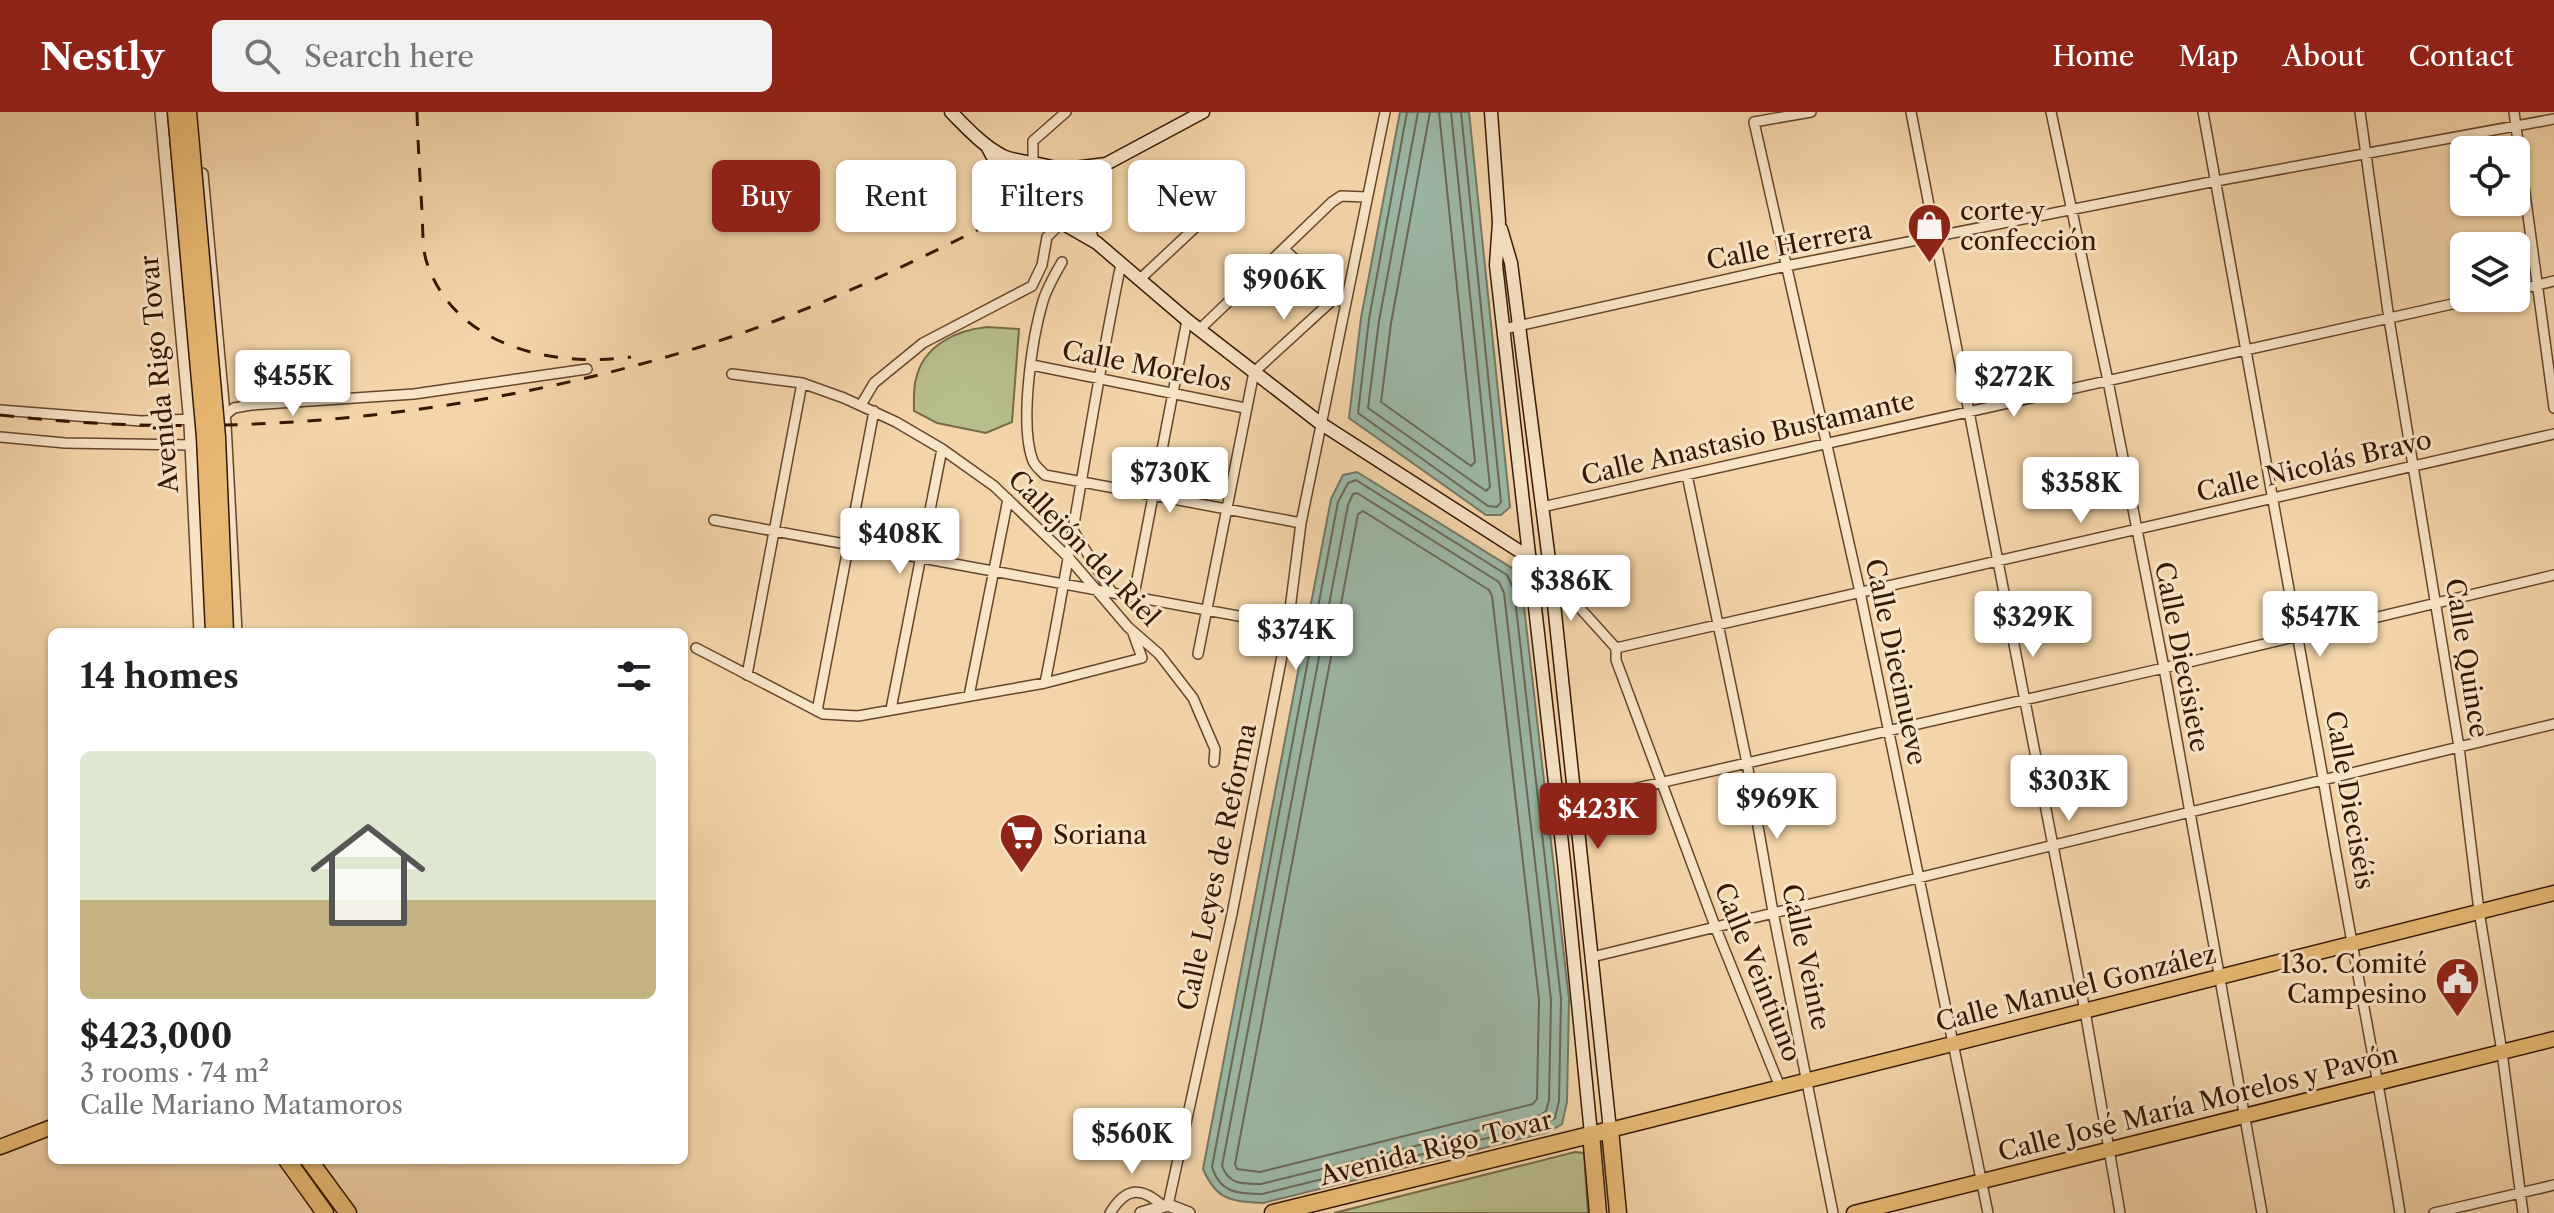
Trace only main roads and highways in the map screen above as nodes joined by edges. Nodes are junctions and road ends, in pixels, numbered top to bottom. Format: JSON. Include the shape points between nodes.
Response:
{"nodes":[{"id":1,"x":176,"y":112,"type":"edge"},
{"id":2,"x":188,"y":112,"type":"edge"},
{"id":3,"x":951,"y":112,"type":"edge"},
{"id":4,"x":1203,"y":112,"type":"edge"},
{"id":5,"x":1491,"y":112,"type":"edge"},
{"id":6,"x":987,"y":146,"type":"junction"},
{"id":7,"x":994,"y":160,"type":"edge"},
{"id":8,"x":1022,"y":160,"type":"edge"},
{"id":9,"x":1112,"y":161,"type":"edge"},
{"id":10,"x":1499,"y":222,"type":"junction"},
{"id":11,"x":1077,"y":232,"type":"edge"},
{"id":12,"x":1090,"y":232,"type":"edge"},
{"id":13,"x":1092,"y":239,"type":"junction"},
{"id":14,"x":1524,"y":525,"type":"junction"},
{"id":15,"x":1504,"y":541,"type":"junction"},
{"id":16,"x":1527,"y":556,"type":"junction"},
{"id":17,"x":1551,"y":576,"type":"junction"},
{"id":18,"x":214,"y":628,"type":"edge"},
{"id":19,"x":225,"y":628,"type":"edge"},
{"id":20,"x":2554,"y":893,"type":"edge"},
{"id":21,"x":2554,"y":1039,"type":"edge"},
{"id":22,"x":48,"y":1129,"type":"edge"},
{"id":23,"x":1610,"y":1130,"type":"junction"},
{"id":24,"x":1591,"y":1134,"type":"junction"},
{"id":25,"x":0,"y":1147,"type":"edge"},
{"id":26,"x":290,"y":1164,"type":"edge"},
{"id":27,"x":312,"y":1164,"type":"edge"},
{"id":28,"x":325,"y":1213,"type":"edge"},
{"id":29,"x":348,"y":1213,"type":"edge"},
{"id":30,"x":1273,"y":1213,"type":"edge"},
{"id":31,"x":1598,"y":1213,"type":"edge"},
{"id":32,"x":1618,"y":1213,"type":"edge"},
{"id":33,"x":1854,"y":1213,"type":"edge"}],
"edges":[{"from":1,"to":18,"type":"highway","name":"Avenida Rigo Tovar","bridge":true,"via":[[205,437]]},
{"from":2,"to":19,"type":"highway","name":"Avenida Rigo Tovar","bridge":true,"via":[[217,437]]},
{"from":3,"to":6,"type":"main road"},
{"from":4,"to":9,"type":"main road"},
{"from":5,"to":10,"type":"main road"},
{"from":6,"to":7,"type":"main road"},
{"from":6,"to":8,"type":"main road"},
{"from":10,"to":14,"type":"main road","via":[[1496,265]]},
{"from":10,"to":17,"type":"main road","via":[[1511,263]]},
{"from":11,"to":13,"type":"main road"},
{"from":12,"to":13,"type":"main road"},
{"from":13,"to":15,"type":"main road","via":[[1320,423]]},
{"from":14,"to":15,"type":"main road"},
{"from":14,"to":16,"type":"main road"},
{"from":15,"to":16,"type":"main road"},
{"from":16,"to":17,"type":"main road"},
{"from":16,"to":24,"type":"main road"},
{"from":17,"to":23,"type":"main road"},
{"from":20,"to":23,"type":"main road","name":"Calle Manuel González"},
{"from":21,"to":33,"type":"main road","name":"Calle José María Morelos y Pavón"},
{"from":22,"to":25,"type":"main road"},
{"from":23,"to":24,"type":"highway","name":"Avenida Rigo Tovar"},
{"from":23,"to":32,"type":"highway"},
{"from":24,"to":30,"type":"highway","name":"Avenida Rigo Tovar"},
{"from":24,"to":31,"type":"highway"},
{"from":26,"to":28,"type":"highway"},
{"from":27,"to":29,"type":"highway"}]}
